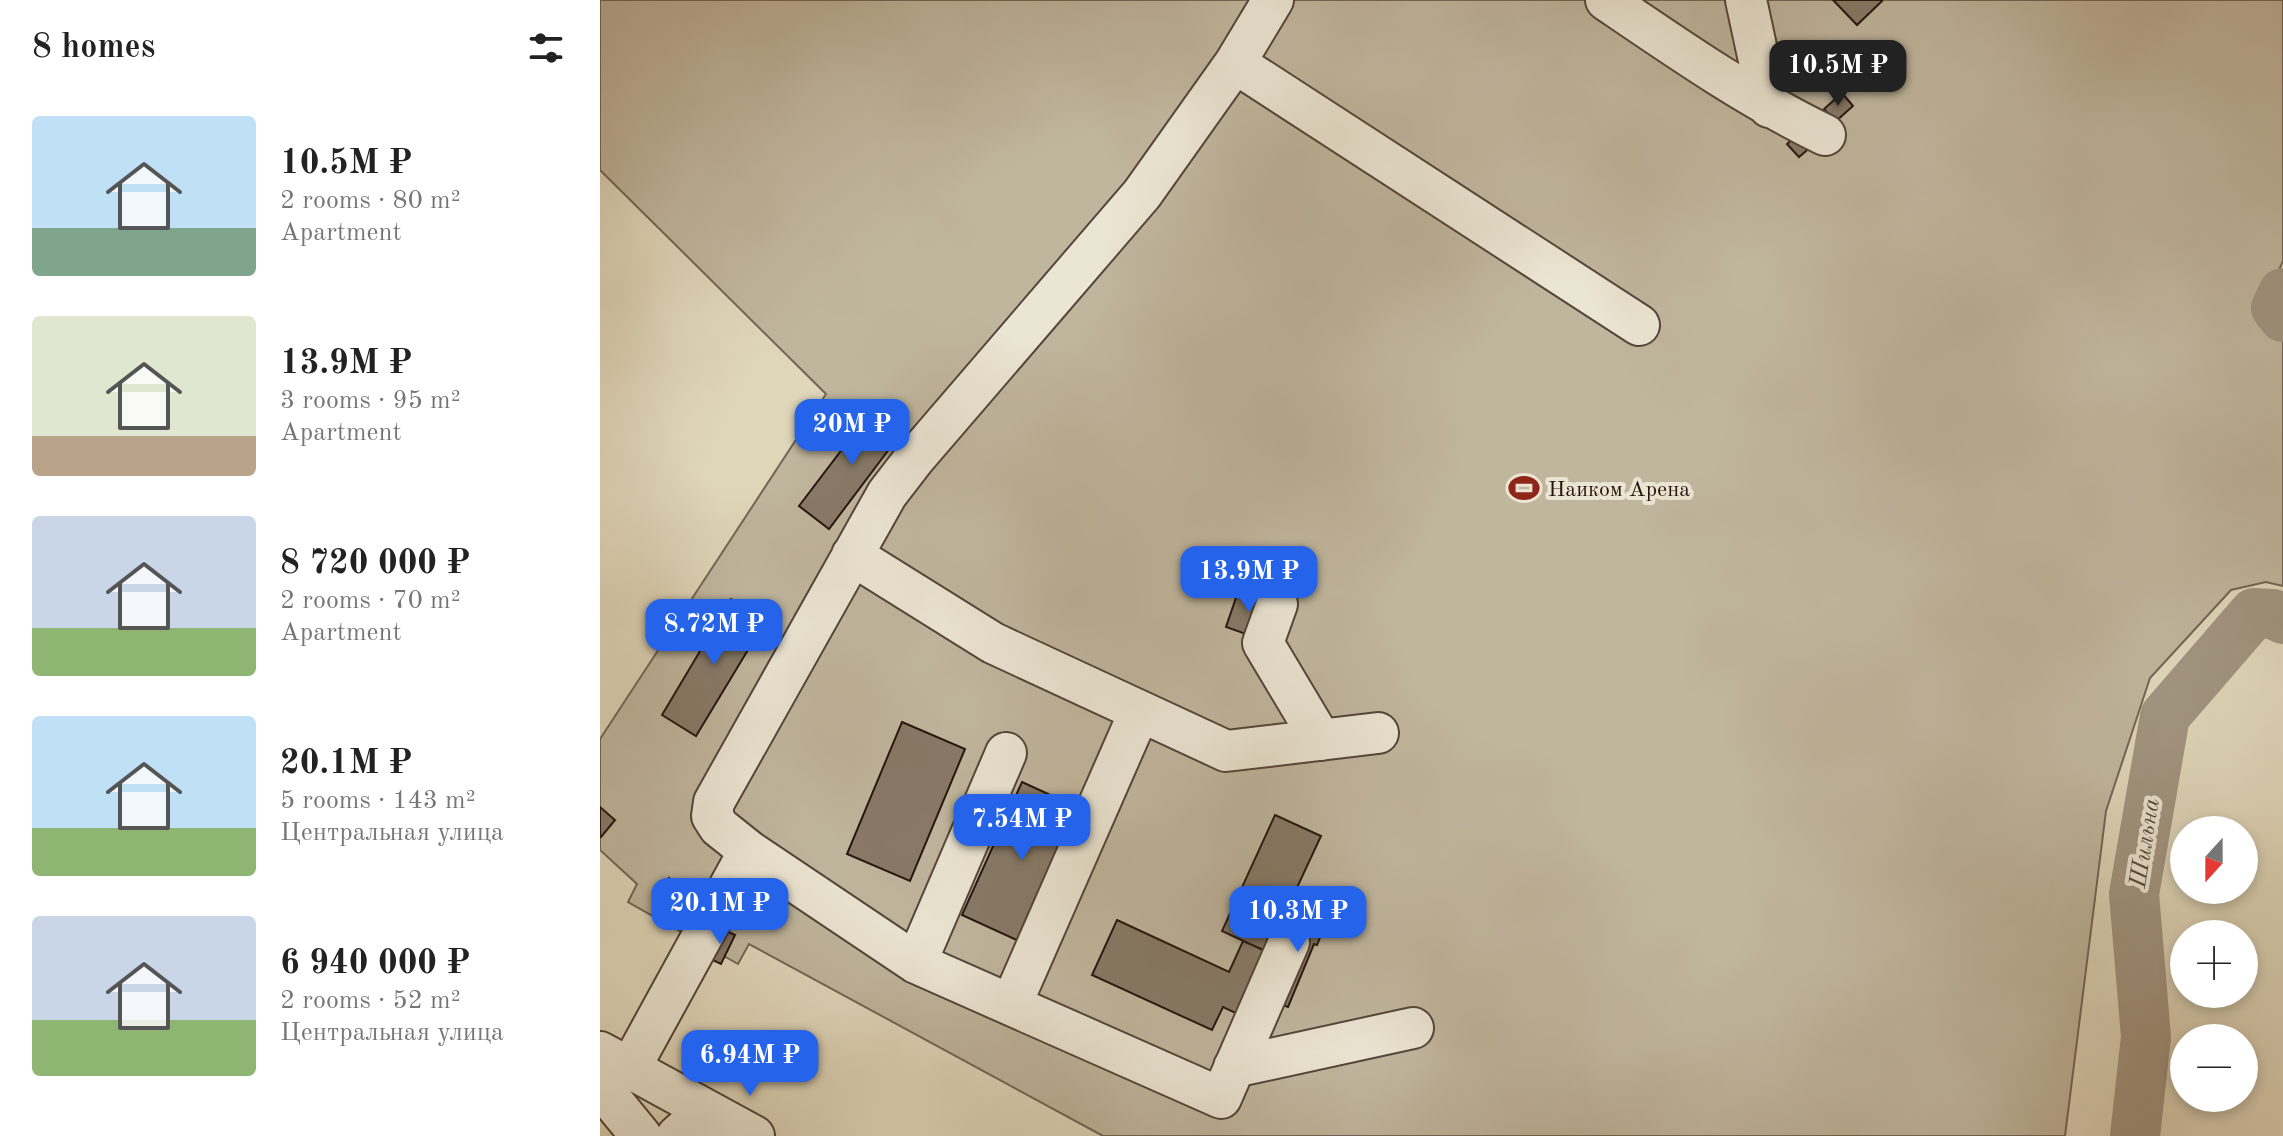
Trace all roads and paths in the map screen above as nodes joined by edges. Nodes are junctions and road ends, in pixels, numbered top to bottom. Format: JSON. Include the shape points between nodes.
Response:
{"nodes":[{"id":1,"x":1273,"y":0,"type":"edge"},
{"id":2,"x":1606,"y":0,"type":"edge"},
{"id":3,"x":1746,"y":0,"type":"edge"},
{"id":4,"x":1235,"y":63,"type":"junction"},
{"id":5,"x":1769,"y":107,"type":"junction"},
{"id":6,"x":1825,"y":135,"type":"dead end"},
{"id":7,"x":1639,"y":325,"type":"dead end"},
{"id":8,"x":852,"y":555,"type":"junction"},
{"id":9,"x":1277,"y":604,"type":"dead end"},
{"id":10,"x":1139,"y":713,"type":"junction"},
{"id":11,"x":1378,"y":733,"type":"dead end"},
{"id":12,"x":1321,"y":740,"type":"junction"},
{"id":13,"x":1006,"y":753,"type":"dead end"},
{"id":14,"x":749,"y":851,"type":"junction"},
{"id":15,"x":1289,"y":942,"type":"dead end"},
{"id":16,"x":916,"y":963,"type":"junction"},
{"id":17,"x":1011,"y":1005,"type":"junction"},
{"id":18,"x":1413,"y":1028,"type":"dead end"},
{"id":19,"x":1234,"y":1067,"type":"junction"},
{"id":20,"x":610,"y":1069,"type":"edge"},
{"id":21,"x":718,"y":1117,"type":"junction"},
{"id":22,"x":641,"y":1136,"type":"edge"},
{"id":23,"x":677,"y":1136,"type":"edge"},
{"id":24,"x":754,"y":1136,"type":"edge"}],
"edges":[{"from":1,"to":4,"type":"street"},
{"from":2,"to":5,"type":"street"},
{"from":3,"to":5,"type":"street"},
{"from":4,"to":7,"type":"street"},
{"from":4,"to":8,"type":"street","via":[[1142,194],[914,459]]},
{"from":5,"to":6,"type":"street"},
{"from":8,"to":10,"type":"street","via":[[993,643]]},
{"from":8,"to":14,"type":"street","via":[[714,802],[712,816],[719,827]]},
{"from":9,"to":12,"type":"street","via":[[1263,643]]},
{"from":10,"to":12,"type":"street","via":[[1226,751]]},
{"from":10,"to":17,"type":"street"},
{"from":11,"to":12,"type":"street"},
{"from":13,"to":16,"type":"street"},
{"from":14,"to":16,"type":"street"},
{"from":14,"to":20,"type":"street"},
{"from":15,"to":19,"type":"street"},
{"from":16,"to":17,"type":"street"},
{"from":17,"to":19,"type":"street","via":[[1221,1098]]},
{"from":18,"to":19,"type":"street"},
{"from":20,"to":21,"type":"street"},
{"from":20,"to":22,"type":"street"},
{"from":21,"to":23,"type":"street","via":[[693,1122]]},
{"from":21,"to":24,"type":"street"}]}
